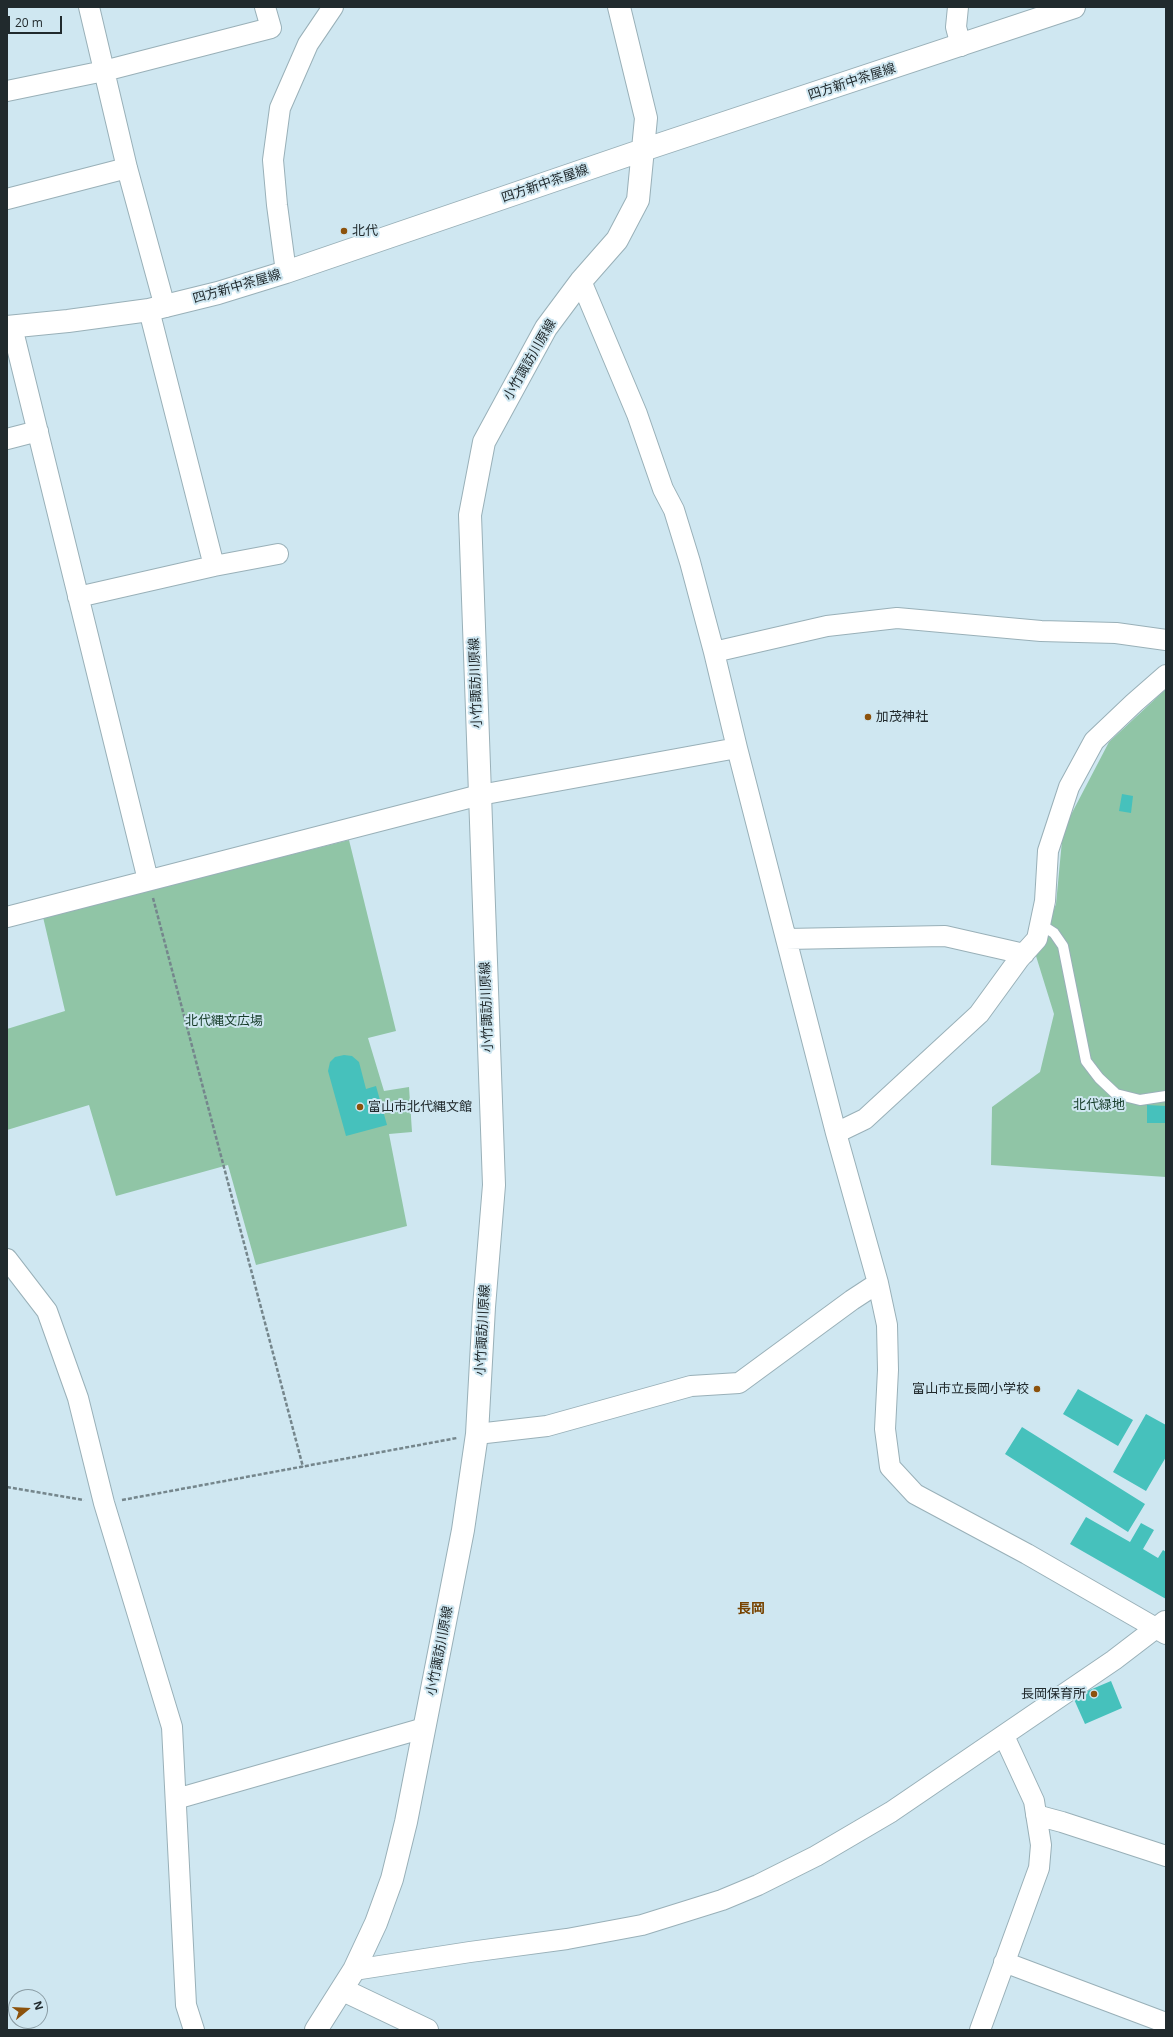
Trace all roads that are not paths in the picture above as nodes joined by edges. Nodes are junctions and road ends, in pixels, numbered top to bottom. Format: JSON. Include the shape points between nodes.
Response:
{"nodes":[{"id":1,"x":89,"y":7,"type":"edge"},
{"id":2,"x":265,"y":7,"type":"edge"},
{"id":3,"x":333,"y":7,"type":"edge"},
{"id":4,"x":619,"y":7,"type":"edge"},
{"id":5,"x":958,"y":7,"type":"edge"},
{"id":6,"x":1074,"y":7,"type":"edge"},
{"id":7,"x":961,"y":46,"type":"junction"},
{"id":8,"x":104,"y":71,"type":"junction"},
{"id":9,"x":7,"y":91,"type":"edge"},
{"id":10,"x":642,"y":150,"type":"junction"},
{"id":11,"x":127,"y":168,"type":"junction"},
{"id":12,"x":7,"y":199,"type":"edge"},
{"id":13,"x":286,"y":272,"type":"junction"},
{"id":14,"x":581,"y":281,"type":"junction"},
{"id":15,"x":157,"y":308,"type":"junction"},
{"id":16,"x":10,"y":327,"type":"edge"},
{"id":17,"x":38,"y":431,"type":"junction"},
{"id":18,"x":7,"y":439,"type":"edge"},
{"id":19,"x":278,"y":554,"type":"dead end"},
{"id":20,"x":214,"y":566,"type":"junction"},
{"id":21,"x":78,"y":597,"type":"junction"},
{"id":22,"x":1166,"y":640,"type":"edge"},
{"id":23,"x":714,"y":652,"type":"junction"},
{"id":24,"x":1166,"y":675,"type":"edge"},
{"id":25,"x":737,"y":748,"type":"junction"},
{"id":26,"x":480,"y":795,"type":"junction"},
{"id":27,"x":148,"y":880,"type":"junction"},
{"id":28,"x":7,"y":917,"type":"edge"},
{"id":29,"x":1040,"y":924,"type":"junction"},
{"id":30,"x":786,"y":939,"type":"junction"},
{"id":31,"x":1024,"y":954,"type":"junction"},
{"id":32,"x":1166,"y":1096,"type":"edge"},
{"id":33,"x":836,"y":1134,"type":"junction"},
{"id":34,"x":7,"y":1259,"type":"edge"},
{"id":35,"x":878,"y":1283,"type":"junction"},
{"id":36,"x":478,"y":1434,"type":"junction"},
{"id":37,"x":1163,"y":1627,"type":"edge"},
{"id":38,"x":424,"y":1728,"type":"junction"},
{"id":39,"x":1004,"y":1736,"type":"junction"},
{"id":40,"x":176,"y":1799,"type":"junction"},
{"id":41,"x":1036,"y":1815,"type":"junction"},
{"id":42,"x":1166,"y":1856,"type":"edge"},
{"id":43,"x":1004,"y":1962,"type":"junction"},
{"id":44,"x":354,"y":1970,"type":"junction"},
{"id":45,"x":343,"y":1990,"type":"junction"},
{"id":46,"x":1166,"y":2023,"type":"edge"},
{"id":47,"x":194,"y":2030,"type":"edge"},
{"id":48,"x":316,"y":2030,"type":"edge"},
{"id":49,"x":427,"y":2030,"type":"edge"},
{"id":50,"x":980,"y":2030,"type":"edge"}],
"edges":[{"from":1,"to":8,"type":"street"},
{"from":2,"to":8,"type":"street","via":[[270,28]]},
{"from":3,"to":13,"type":"street","via":[[308,44],[280,108],[273,160]]},
{"from":4,"to":10,"type":"main road","name":"小竹諏訪川原線","via":[[646,118]]},
{"from":5,"to":7,"type":"street","via":[[956,27]]},
{"from":6,"to":7,"type":"main road","name":"四方新中茶屋線"},
{"from":7,"to":10,"type":"main road","name":"四方新中茶屋線"},
{"from":8,"to":9,"type":"street"},
{"from":8,"to":11,"type":"street"},
{"from":10,"to":13,"type":"main road","name":"四方新中茶屋線"},
{"from":10,"to":14,"type":"main road","name":"小竹諏訪川原線","via":[[638,200],[617,240]]},
{"from":11,"to":12,"type":"street"},
{"from":11,"to":15,"type":"street"},
{"from":13,"to":15,"type":"main road","name":"四方新中茶屋線"},
{"from":14,"to":23,"type":"street","via":[[637,414],[663,489],[674,510]]},
{"from":14,"to":26,"type":"main road","name":"小竹諏訪川原線","via":[[546,328],[484,442],[470,515]]},
{"from":15,"to":16,"type":"main road","name":"四方新中茶屋線"},
{"from":15,"to":20,"type":"street"},
{"from":16,"to":17,"type":"street"},
{"from":17,"to":18,"type":"street"},
{"from":17,"to":21,"type":"street"},
{"from":19,"to":20,"type":"street"},
{"from":20,"to":21,"type":"street"},
{"from":21,"to":27,"type":"street"},
{"from":22,"to":23,"type":"street","via":[[1116,633],[1041,631],[897,618],[827,626]]},
{"from":23,"to":25,"type":"street"},
{"from":24,"to":29,"type":"street","via":[[1094,741],[1069,787],[1048,851],[1045,900]]},
{"from":25,"to":26,"type":"street"},
{"from":25,"to":30,"type":"street"},
{"from":26,"to":27,"type":"street"},
{"from":26,"to":36,"type":"main road","name":"小竹諏訪川原線","via":[[494,1185],[484,1307]]},
{"from":27,"to":28,"type":"street"},
{"from":29,"to":31,"type":"street","via":[[1037,939]]},
{"from":29,"to":32,"type":"lane","via":[[1054,933],[1063,946],[1086,1061],[1116,1094],[1140,1100]]},
{"from":30,"to":31,"type":"street","via":[[945,936]]},
{"from":30,"to":33,"type":"street"},
{"from":31,"to":33,"type":"street","via":[[979,1014],[865,1119]]},
{"from":33,"to":35,"type":"street"},
{"from":34,"to":40,"type":"street","via":[[47,1311],[78,1398],[104,1503],[172,1727]]},
{"from":35,"to":36,"type":"street","via":[[739,1383],[691,1386],[547,1426]]},
{"from":35,"to":37,"type":"street","via":[[888,1325],[885,1429],[890,1467],[915,1494]]},
{"from":36,"to":38,"type":"main road","name":"小竹諏訪川原線","via":[[464,1530]]},
{"from":37,"to":39,"type":"street"},
{"from":38,"to":40,"type":"street"},
{"from":38,"to":44,"type":"main road","name":"小竹諏訪川原線","via":[[392,1879],[376,1923]]},
{"from":39,"to":41,"type":"street","via":[[1034,1801]]},
{"from":39,"to":44,"type":"street","via":[[891,1812],[816,1856],[722,1900],[642,1925],[567,1939]]},
{"from":40,"to":47,"type":"street","via":[[186,2005]]},
{"from":41,"to":42,"type":"street"},
{"from":41,"to":43,"type":"street","via":[[1041,1845],[1039,1868]]},
{"from":43,"to":46,"type":"street"},
{"from":43,"to":50,"type":"street"},
{"from":44,"to":45,"type":"main road","name":"小竹諏訪川原線"},
{"from":45,"to":48,"type":"main road","name":"小竹諏訪川原線"},
{"from":45,"to":49,"type":"main road"}]}
